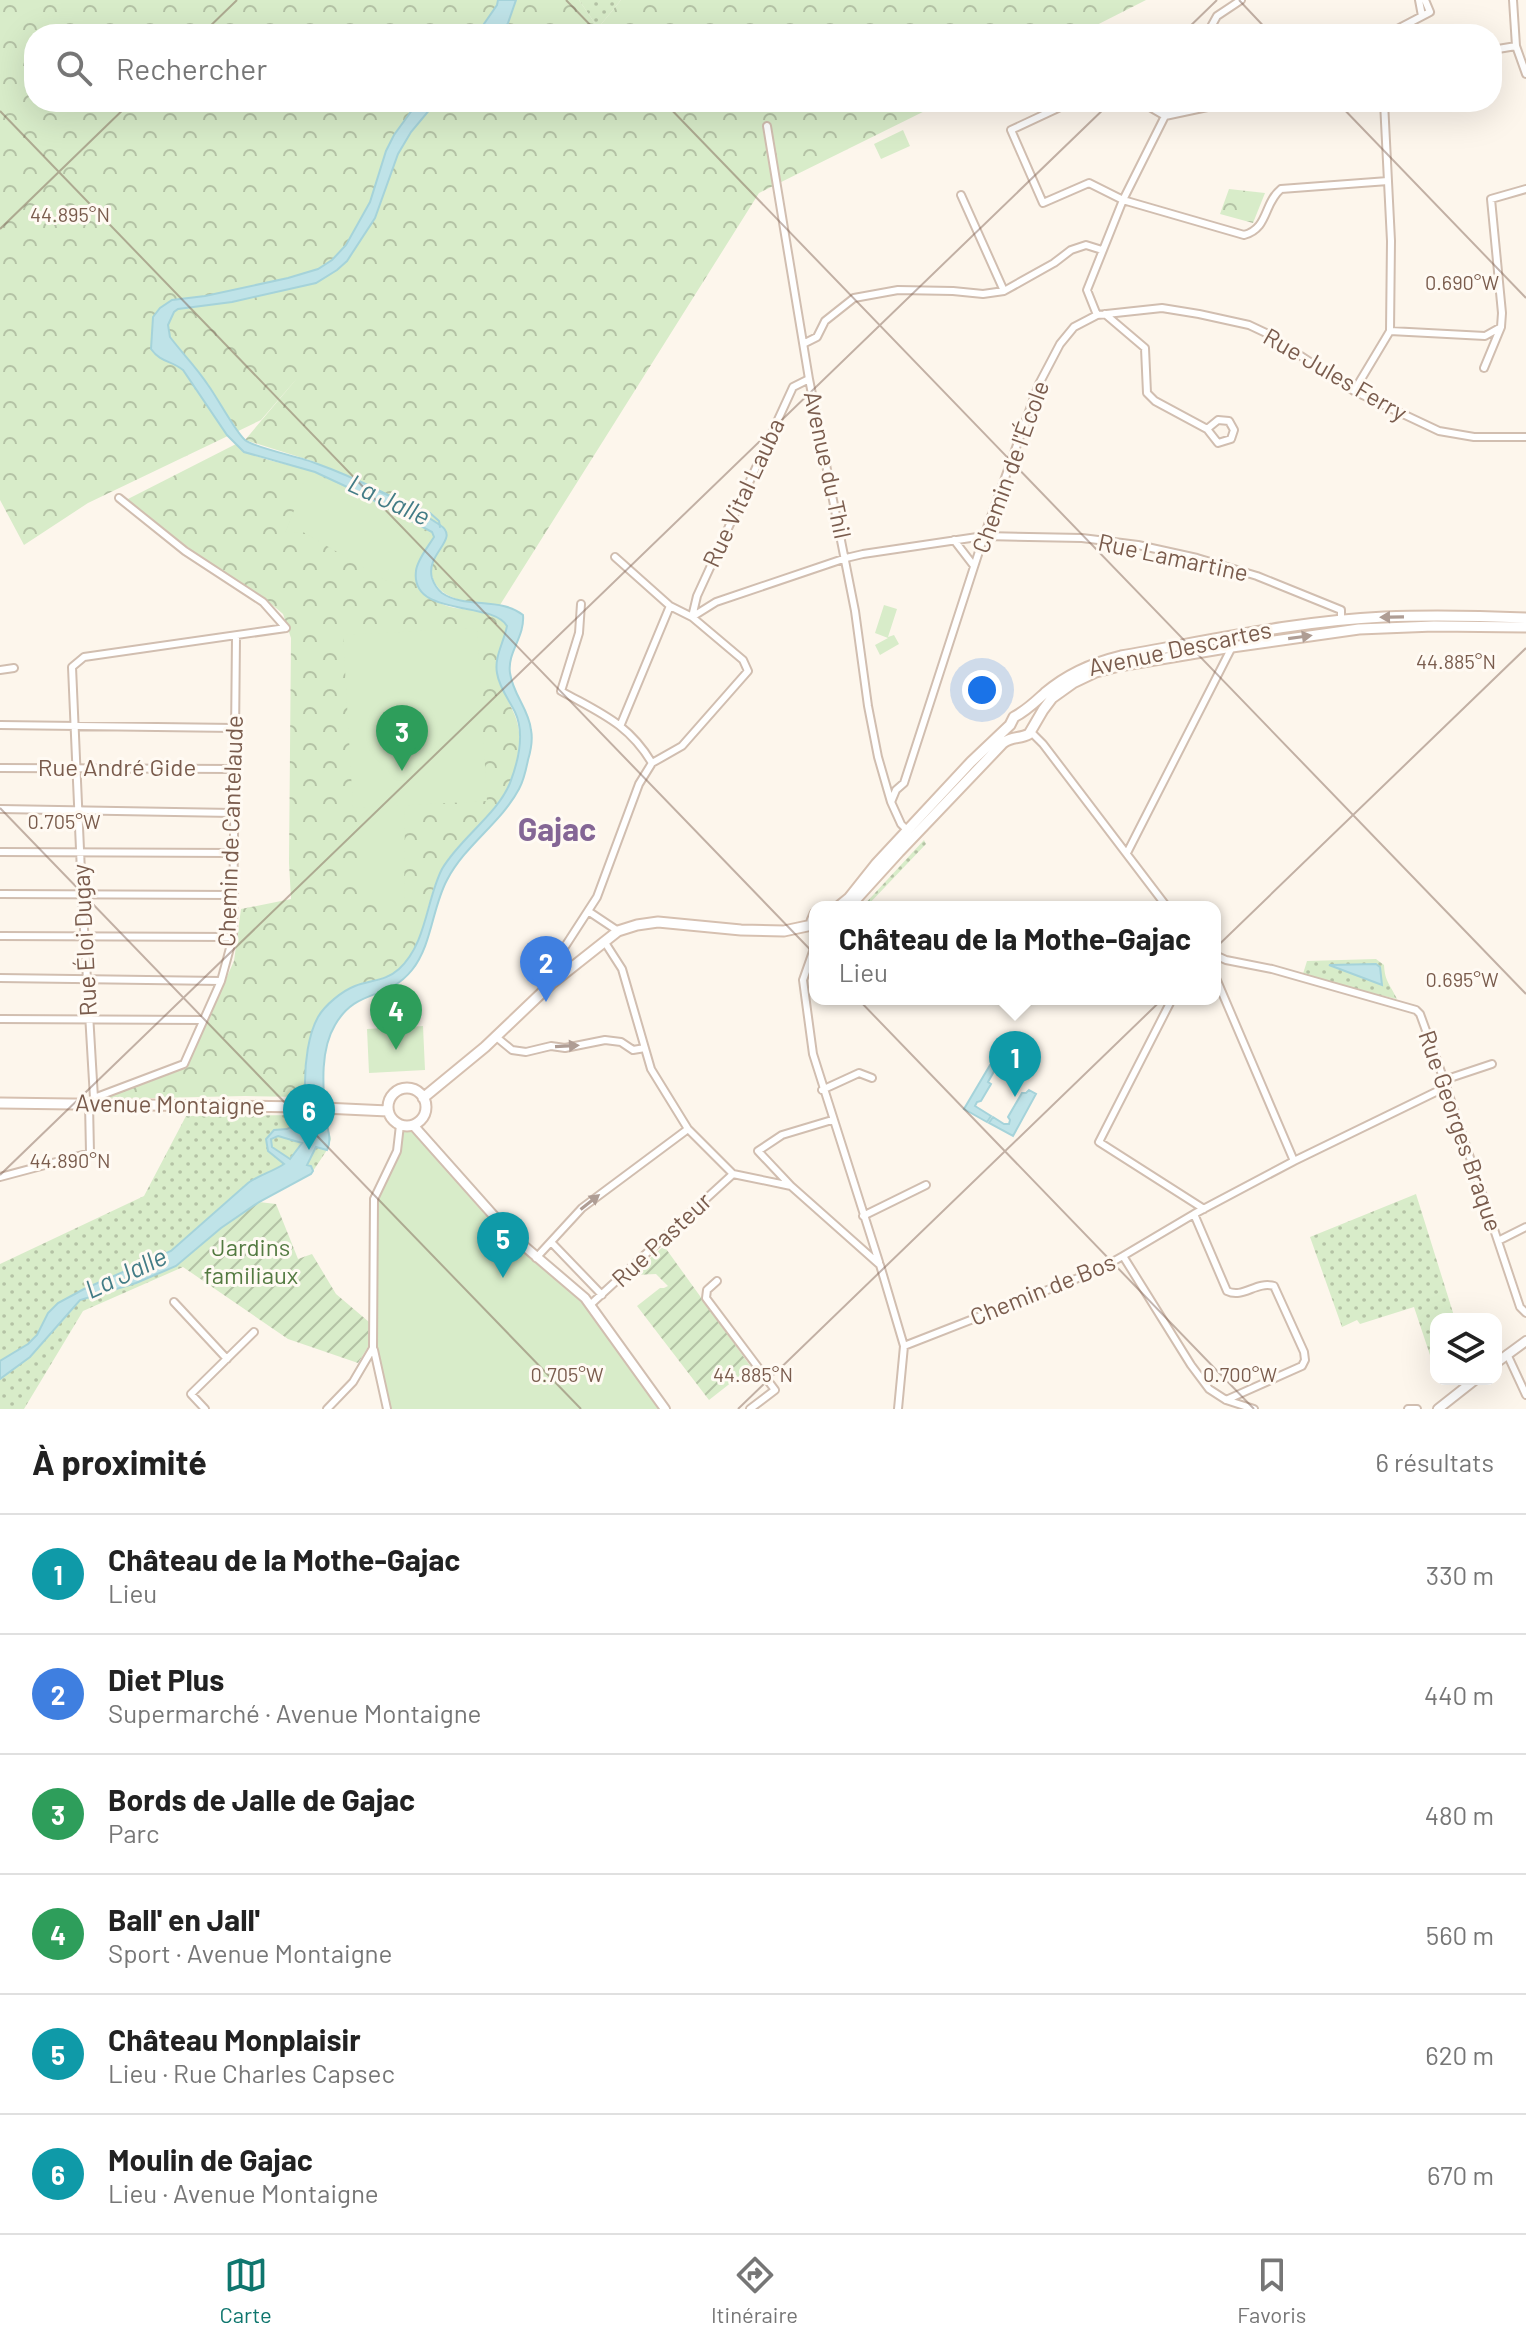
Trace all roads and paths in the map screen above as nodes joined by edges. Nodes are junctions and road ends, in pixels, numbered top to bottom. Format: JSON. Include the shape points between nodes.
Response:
{"nodes":[{"id":1,"x":1241,"y":0,"type":"edge"},
{"id":2,"x":1419,"y":0,"type":"edge"},
{"id":3,"x":1425,"y":0,"type":"edge"},
{"id":4,"x":1513,"y":0,"type":"edge"},
{"id":5,"x":1422,"y":16,"type":"junction"},
{"id":6,"x":1213,"y":24,"type":"edge"},
{"id":7,"x":1407,"y":24,"type":"edge"},
{"id":8,"x":1516,"y":46,"type":"junction"},
{"id":9,"x":1502,"y":48,"type":"edge"},
{"id":10,"x":1526,"y":74,"type":"edge"},
{"id":11,"x":1050,"y":112,"type":"edge"},
{"id":12,"x":1158,"y":112,"type":"edge"},
{"id":13,"x":1167,"y":112,"type":"edge"},
{"id":14,"x":1184,"y":112,"type":"edge"},
{"id":15,"x":1385,"y":112,"type":"edge"},
{"id":16,"x":1165,"y":116,"type":"junction"},
{"id":17,"x":767,"y":126,"type":"dead end"},
{"id":18,"x":1388,"y":181,"type":"junction"},
{"id":19,"x":1526,"y":189,"type":"edge"},
{"id":20,"x":961,"y":195,"type":"dead end"},
{"id":21,"x":1123,"y":200,"type":"junction"},
{"id":22,"x":1102,"y":250,"type":"junction"},
{"id":23,"x":1004,"y":291,"type":"junction"},
{"id":24,"x":1101,"y":314,"type":"junction"},
{"id":25,"x":1501,"y":327,"type":"junction"},
{"id":26,"x":1390,"y":331,"type":"junction"},
{"id":27,"x":805,"y":343,"type":"junction"},
{"id":28,"x":1484,"y":368,"type":"dead end"},
{"id":29,"x":809,"y":379,"type":"junction"},
{"id":30,"x":1354,"y":391,"type":"junction"},
{"id":31,"x":1207,"y":429,"type":"junction"},
{"id":32,"x":1526,"y":437,"type":"edge"},
{"id":33,"x":119,"y":498,"type":"dead end"},
{"id":34,"x":984,"y":536,"type":"junction"},
{"id":35,"x":954,"y":540,"type":"junction"},
{"id":36,"x":615,"y":557,"type":"dead end"},
{"id":37,"x":846,"y":558,"type":"junction"},
{"id":38,"x":974,"y":567,"type":"junction"},
{"id":39,"x":581,"y":604,"type":"dead end"},
{"id":40,"x":670,"y":606,"type":"junction"},
{"id":41,"x":692,"y":617,"type":"junction"},
{"id":42,"x":1526,"y":618,"type":"edge"},
{"id":43,"x":1341,"y":621,"type":"junction"},
{"id":44,"x":1526,"y":627,"type":"edge"},
{"id":45,"x":236,"y":637,"type":"junction"},
{"id":46,"x":1232,"y":647,"type":"junction"},
{"id":47,"x":14,"y":668,"type":"dead end"},
{"id":48,"x":0,"y":670,"type":"edge"},
{"id":49,"x":1022,"y":714,"type":"junction"},
{"id":50,"x":621,"y":724,"type":"junction"},
{"id":51,"x":0,"y":725,"type":"edge"},
{"id":52,"x":1010,"y":725,"type":"junction"},
{"id":53,"x":74,"y":726,"type":"junction"},
{"id":54,"x":235,"y":728,"type":"junction"},
{"id":55,"x":1032,"y":728,"type":"junction"},
{"id":56,"x":1016,"y":736,"type":"junction"},
{"id":57,"x":652,"y":763,"type":"junction"},
{"id":58,"x":0,"y":768,"type":"edge"},
{"id":59,"x":76,"y":769,"type":"junction"},
{"id":60,"x":234,"y":769,"type":"junction"},
{"id":61,"x":891,"y":802,"type":"junction"},
{"id":62,"x":0,"y":809,"type":"edge"},
{"id":63,"x":79,"y":810,"type":"junction"},
{"id":64,"x":233,"y":813,"type":"junction"},
{"id":65,"x":910,"y":833,"type":"junction"},
{"id":66,"x":0,"y":852,"type":"edge"},
{"id":67,"x":80,"y":852,"type":"junction"},
{"id":68,"x":234,"y":853,"type":"junction"},
{"id":69,"x":1127,"y":853,"type":"junction"},
{"id":70,"x":0,"y":894,"type":"edge"},
{"id":71,"x":82,"y":895,"type":"junction"},
{"id":72,"x":234,"y":895,"type":"junction"},
{"id":73,"x":845,"y":901,"type":"edge"},
{"id":74,"x":854,"y":901,"type":"edge"},
{"id":75,"x":1163,"y":901,"type":"edge"},
{"id":76,"x":588,"y":911,"type":"junction"},
{"id":77,"x":809,"y":924,"type":"edge"},
{"id":78,"x":618,"y":931,"type":"junction"},
{"id":79,"x":0,"y":936,"type":"edge"},
{"id":80,"x":85,"y":937,"type":"junction"},
{"id":81,"x":233,"y":937,"type":"junction"},
{"id":82,"x":604,"y":941,"type":"junction"},
{"id":83,"x":1221,"y":958,"type":"edge"},
{"id":84,"x":809,"y":963,"type":"edge"},
{"id":85,"x":0,"y":978,"type":"edge"},
{"id":86,"x":87,"y":979,"type":"junction"},
{"id":87,"x":221,"y":981,"type":"junction"},
{"id":88,"x":551,"y":984,"type":"junction"},
{"id":89,"x":1221,"y":990,"type":"edge"},
{"id":90,"x":1169,"y":1005,"type":"edge"},
{"id":91,"x":0,"y":1019,"type":"edge"},
{"id":92,"x":89,"y":1020,"type":"junction"},
{"id":93,"x":203,"y":1020,"type":"junction"},
{"id":94,"x":495,"y":1036,"type":"junction"},
{"id":95,"x":645,"y":1048,"type":"junction"},
{"id":96,"x":1492,"y":1064,"type":"dead end"},
{"id":97,"x":872,"y":1078,"type":"dead end"},
{"id":98,"x":1445,"y":1083,"type":"junction"},
{"id":99,"x":822,"y":1090,"type":"junction"},
{"id":100,"x":423,"y":1098,"type":"junction"},
{"id":101,"x":91,"y":1100,"type":"junction"},
{"id":102,"x":0,"y":1103,"type":"edge"},
{"id":103,"x":388,"y":1111,"type":"junction"},
{"id":104,"x":832,"y":1120,"type":"junction"},
{"id":105,"x":400,"y":1125,"type":"junction"},
{"id":106,"x":413,"y":1125,"type":"junction"},
{"id":107,"x":688,"y":1129,"type":"junction"},
{"id":108,"x":1294,"y":1161,"type":"junction"},
{"id":109,"x":733,"y":1174,"type":"junction"},
{"id":110,"x":0,"y":1177,"type":"edge"},
{"id":111,"x":926,"y":1185,"type":"dead end"},
{"id":112,"x":791,"y":1186,"type":"junction"},
{"id":113,"x":1204,"y":1209,"type":"junction"},
{"id":114,"x":1194,"y":1214,"type":"junction"},
{"id":115,"x":863,"y":1216,"type":"junction"},
{"id":116,"x":1526,"y":1227,"type":"edge"},
{"id":117,"x":1498,"y":1241,"type":"junction"},
{"id":118,"x":551,"y":1242,"type":"junction"},
{"id":119,"x":1123,"y":1256,"type":"junction"},
{"id":120,"x":536,"y":1258,"type":"junction"},
{"id":121,"x":880,"y":1265,"type":"junction"},
{"id":122,"x":717,"y":1281,"type":"dead end"},
{"id":123,"x":602,"y":1295,"type":"junction"},
{"id":124,"x":174,"y":1302,"type":"dead end"},
{"id":125,"x":590,"y":1305,"type":"junction"},
{"id":126,"x":1526,"y":1313,"type":"edge"},
{"id":127,"x":254,"y":1332,"type":"dead end"},
{"id":128,"x":1526,"y":1341,"type":"edge"},
{"id":129,"x":904,"y":1346,"type":"junction"},
{"id":130,"x":373,"y":1348,"type":"junction"},
{"id":131,"x":1507,"y":1354,"type":"junction"},
{"id":132,"x":1502,"y":1358,"type":"edge"},
{"id":133,"x":227,"y":1359,"type":"junction"},
{"id":134,"x":1468,"y":1385,"type":"edge"},
{"id":135,"x":1526,"y":1395,"type":"edge"},
{"id":136,"x":1226,"y":1400,"type":"junction"},
{"id":137,"x":205,"y":1409,"type":"edge"},
{"id":138,"x":327,"y":1409,"type":"edge"},
{"id":139,"x":387,"y":1409,"type":"edge"},
{"id":140,"x":665,"y":1409,"type":"edge"},
{"id":141,"x":750,"y":1409,"type":"edge"},
{"id":142,"x":898,"y":1409,"type":"edge"},
{"id":143,"x":1254,"y":1409,"type":"edge"},
{"id":144,"x":1408,"y":1409,"type":"edge"},
{"id":145,"x":1417,"y":1409,"type":"edge"},
{"id":146,"x":1438,"y":1409,"type":"edge"}],
"edges":[{"from":1,"to":6,"type":"street"},
{"from":2,"to":5,"type":"street"},
{"from":3,"to":5,"type":"street","via":[[1430,12]]},
{"from":4,"to":8,"type":"street"},
{"from":5,"to":7,"type":"street"},
{"from":8,"to":9,"type":"street"},
{"from":8,"to":10,"type":"street"},
{"from":11,"to":21,"type":"street","via":[[1011,130],[1043,203],[1089,183]]},
{"from":12,"to":16,"type":"street"},
{"from":13,"to":16,"type":"street"},
{"from":14,"to":16,"type":"street"},
{"from":15,"to":18,"type":"street"},
{"from":16,"to":21,"type":"street"},
{"from":17,"to":27,"type":"street","name":"Avenue du Thil"},
{"from":18,"to":21,"type":"street","via":[[1281,189],[1254,233],[1244,235]]},
{"from":18,"to":26,"type":"street"},
{"from":19,"to":25,"type":"street","via":[[1491,199]]},
{"from":20,"to":23,"type":"street"},
{"from":21,"to":22,"type":"street"},
{"from":22,"to":23,"type":"street","via":[[1086,245],[1071,250]]},
{"from":22,"to":24,"type":"street","via":[[1087,290]]},
{"from":23,"to":27,"type":"street","via":[[898,290],[854,298]]},
{"from":24,"to":30,"type":"street","name":"Rue Jules Ferry","via":[[1162,308],[1249,325]]},
{"from":24,"to":31,"type":"street","via":[[1145,348],[1147,393]]},
{"from":24,"to":34,"type":"street","name":"Chemin de l'École","via":[[1074,327],[1060,344],[1039,384]]},
{"from":25,"to":26,"type":"street","via":[[1485,336]]},
{"from":25,"to":28,"type":"street"},
{"from":26,"to":30,"type":"street"},
{"from":27,"to":29,"type":"street","name":"Avenue du Thil"},
{"from":29,"to":37,"type":"street","name":"Avenue du Thil"},
{"from":29,"to":41,"type":"street","name":"Rue Vital Lauba","via":[[793,387]]},
{"from":30,"to":32,"type":"street","name":"Rue Jules Ferry","via":[[1439,431]]},
{"from":31,"to":31,"type":"street","via":[[1218,420],[1229,421],[1234,430],[1231,439],[1218,443]]},
{"from":33,"to":45,"type":"street","via":[[185,551],[263,602],[286,628]]},
{"from":34,"to":35,"type":"street","name":"Rue Lamartine"},
{"from":34,"to":38,"type":"street","name":"Chemin de l'École"},
{"from":34,"to":43,"type":"street","name":"Rue Lamartine","via":[[1082,538],[1197,558],[1341,610]]},
{"from":35,"to":37,"type":"street","name":"Rue Lamartine"},
{"from":35,"to":38,"type":"street"},
{"from":36,"to":40,"type":"street"},
{"from":37,"to":41,"type":"street","name":"Rue Lamartine","via":[[716,602]]},
{"from":37,"to":61,"type":"street","name":"Avenue du Thil","via":[[868,706]]},
{"from":38,"to":61,"type":"street","name":"Chemin de l'École","via":[[904,783]]},
{"from":39,"to":50,"type":"street","via":[[579,633],[561,691]]},
{"from":40,"to":41,"type":"street"},
{"from":40,"to":50,"type":"street"},
{"from":41,"to":57,"type":"street","via":[[743,660],[748,671],[682,746]]},
{"from":42,"to":43,"type":"main road","name":"Avenue Descartes","one_way":true},
{"from":43,"to":49,"type":"main road","name":"Avenue Descartes","via":[[1103,660],[1076,671]]},
{"from":46,"to":44,"type":"main road","name":"Avenue Descartes","one_way":true,"via":[[1359,629]]},
{"from":45,"to":53,"type":"street","name":"Rue Éloi Dugay","via":[[84,657],[72,667]]},
{"from":45,"to":54,"type":"street","name":"Chemin de Cantelaude"},
{"from":46,"to":55,"type":"main road","name":"Avenue Descartes","via":[[1096,672],[1052,698]]},
{"from":46,"to":69,"type":"street"},
{"from":47,"to":48,"type":"street"},
{"from":49,"to":52,"type":"main road","name":"Avenue Descartes"},
{"from":49,"to":55,"type":"main road"},
{"from":50,"to":57,"type":"street"},
{"from":51,"to":53,"type":"street"},
{"from":52,"to":56,"type":"main road"},
{"from":52,"to":65,"type":"main road","name":"Avenue Descartes"},
{"from":53,"to":54,"type":"street"},
{"from":53,"to":59,"type":"street","name":"Rue Éloi Dugay"},
{"from":54,"to":60,"type":"street","name":"Chemin de Cantelaude"},
{"from":55,"to":56,"type":"main road","name":"Avenue Descartes","via":[[1025,737]]},
{"from":55,"to":69,"type":"street"},
{"from":56,"to":65,"type":"main road","name":"Avenue Descartes"},
{"from":57,"to":76,"type":"street"},
{"from":58,"to":59,"type":"street","name":"Rue André Gide"},
{"from":59,"to":60,"type":"street","name":"Rue André Gide"},
{"from":59,"to":63,"type":"street","name":"Rue Éloi Dugay"},
{"from":60,"to":64,"type":"street","name":"Chemin de Cantelaude"},
{"from":61,"to":65,"type":"street"},
{"from":62,"to":63,"type":"street"},
{"from":63,"to":64,"type":"street"},
{"from":63,"to":67,"type":"street","name":"Rue Éloi Dugay"},
{"from":64,"to":68,"type":"street","name":"Chemin de Cantelaude"},
{"from":65,"to":73,"type":"main road","name":"Avenue Descartes"},
{"from":65,"to":74,"type":"main road","name":"Avenue Descartes"},
{"from":66,"to":67,"type":"street"},
{"from":67,"to":68,"type":"street"},
{"from":67,"to":71,"type":"street","name":"Rue Éloi Dugay"},
{"from":68,"to":72,"type":"street","name":"Chemin de Cantelaude"},
{"from":69,"to":75,"type":"street"},
{"from":70,"to":71,"type":"street"},
{"from":71,"to":72,"type":"street"},
{"from":71,"to":80,"type":"street","name":"Rue Éloi Dugay"},
{"from":72,"to":81,"type":"street","name":"Chemin de Cantelaude"},
{"from":76,"to":78,"type":"street"},
{"from":76,"to":88,"type":"street","via":[[553,965]]},
{"from":77,"to":78,"type":"main road","via":[[784,931],[658,922]]},
{"from":78,"to":82,"type":"main road"},
{"from":79,"to":80,"type":"street"},
{"from":80,"to":81,"type":"street"},
{"from":80,"to":86,"type":"street","name":"Rue Éloi Dugay"},
{"from":81,"to":87,"type":"street","name":"Chemin de Cantelaude"},
{"from":82,"to":88,"type":"main road"},
{"from":82,"to":95,"type":"street","via":[[622,969]]},
{"from":83,"to":98,"type":"street","name":"Rue Georges Braque","via":[[1416,1010]]},
{"from":84,"to":99,"type":"street","via":[[803,980]]},
{"from":85,"to":86,"type":"street"},
{"from":86,"to":87,"type":"street"},
{"from":86,"to":92,"type":"street","name":"Rue Éloi Dugay"},
{"from":87,"to":93,"type":"street","name":"Chemin de Cantelaude"},
{"from":88,"to":94,"type":"main road"},
{"from":89,"to":108,"type":"street"},
{"from":90,"to":113,"type":"street","via":[[1099,1142]]},
{"from":91,"to":92,"type":"street"},
{"from":92,"to":93,"type":"street"},
{"from":92,"to":101,"type":"street","name":"Rue Éloi Dugay"},
{"from":93,"to":101,"type":"street","name":"Chemin de Cantelaude","via":[[184,1064]]},
{"from":94,"to":95,"type":"street","one_way":true,"via":[[512,1050],[526,1052],[605,1040],[633,1050]]},
{"from":94,"to":100,"type":"main road"},
{"from":95,"to":107,"type":"street","via":[[651,1069]]},
{"from":96,"to":98,"type":"street"},
{"from":97,"to":99,"type":"street","via":[[859,1073]]},
{"from":98,"to":108,"type":"street"},
{"from":98,"to":117,"type":"street","name":"Rue Georges Braque"},
{"from":99,"to":104,"type":"street"},
{"from":100,"to":103,"type":"main road","via":[[413,1090],[400,1090],[390,1098]]},
{"from":100,"to":106,"type":"main road","via":[[424,1114]]},
{"from":101,"to":102,"type":"main road","name":"Avenue Montaigne"},
{"from":101,"to":103,"type":"main road","name":"Avenue Montaigne"},
{"from":101,"to":110,"type":"street","name":"Rue Éloi Dugay","via":[[90,1153]]},
{"from":103,"to":105,"type":"main road"},
{"from":104,"to":112,"type":"street","via":[[782,1135],[758,1151]]},
{"from":104,"to":115,"type":"street"},
{"from":105,"to":106,"type":"main road"},
{"from":105,"to":130,"type":"street","via":[[397,1151],[374,1199]]},
{"from":106,"to":120,"type":"street"},
{"from":107,"to":109,"type":"street"},
{"from":118,"to":107,"type":"street","one_way":true,"via":[[582,1208]]},
{"from":108,"to":113,"type":"street"},
{"from":109,"to":112,"type":"street"},
{"from":109,"to":123,"type":"street","name":"Rue Pasteur"},
{"from":111,"to":115,"type":"street"},
{"from":112,"to":121,"type":"street"},
{"from":113,"to":114,"type":"street"},
{"from":114,"to":119,"type":"street"},
{"from":114,"to":136,"type":"street","via":[[1227,1291],[1240,1294],[1260,1285],[1274,1286],[1304,1352],[1302,1366],[1294,1371]]},
{"from":115,"to":121,"type":"street"},
{"from":116,"to":117,"type":"street"},
{"from":117,"to":126,"type":"street","name":"Rue Georges Braque"},
{"from":118,"to":120,"type":"street"},
{"from":118,"to":123,"type":"street"},
{"from":119,"to":129,"type":"street","name":"Chemin de Bos"},
{"from":119,"to":136,"type":"street","name":"Chemin de Bos","via":[[1191,1365],[1209,1389]]},
{"from":120,"to":125,"type":"street"},
{"from":121,"to":129,"type":"street"},
{"from":122,"to":141,"type":"street","via":[[706,1298],[775,1390]]},
{"from":123,"to":125,"type":"street","name":"Rue Pasteur"},
{"from":124,"to":133,"type":"street"},
{"from":125,"to":140,"type":"street"},
{"from":127,"to":133,"type":"street"},
{"from":128,"to":131,"type":"street"},
{"from":129,"to":142,"type":"street"},
{"from":130,"to":138,"type":"street","via":[[353,1382]]},
{"from":130,"to":139,"type":"street"},
{"from":131,"to":132,"type":"street"},
{"from":131,"to":135,"type":"street"},
{"from":133,"to":137,"type":"street","via":[[191,1394]]},
{"from":134,"to":146,"type":"street"},
{"from":136,"to":143,"type":"street","name":"Chemin de Bos"},
{"from":144,"to":145,"type":"street"}]}
